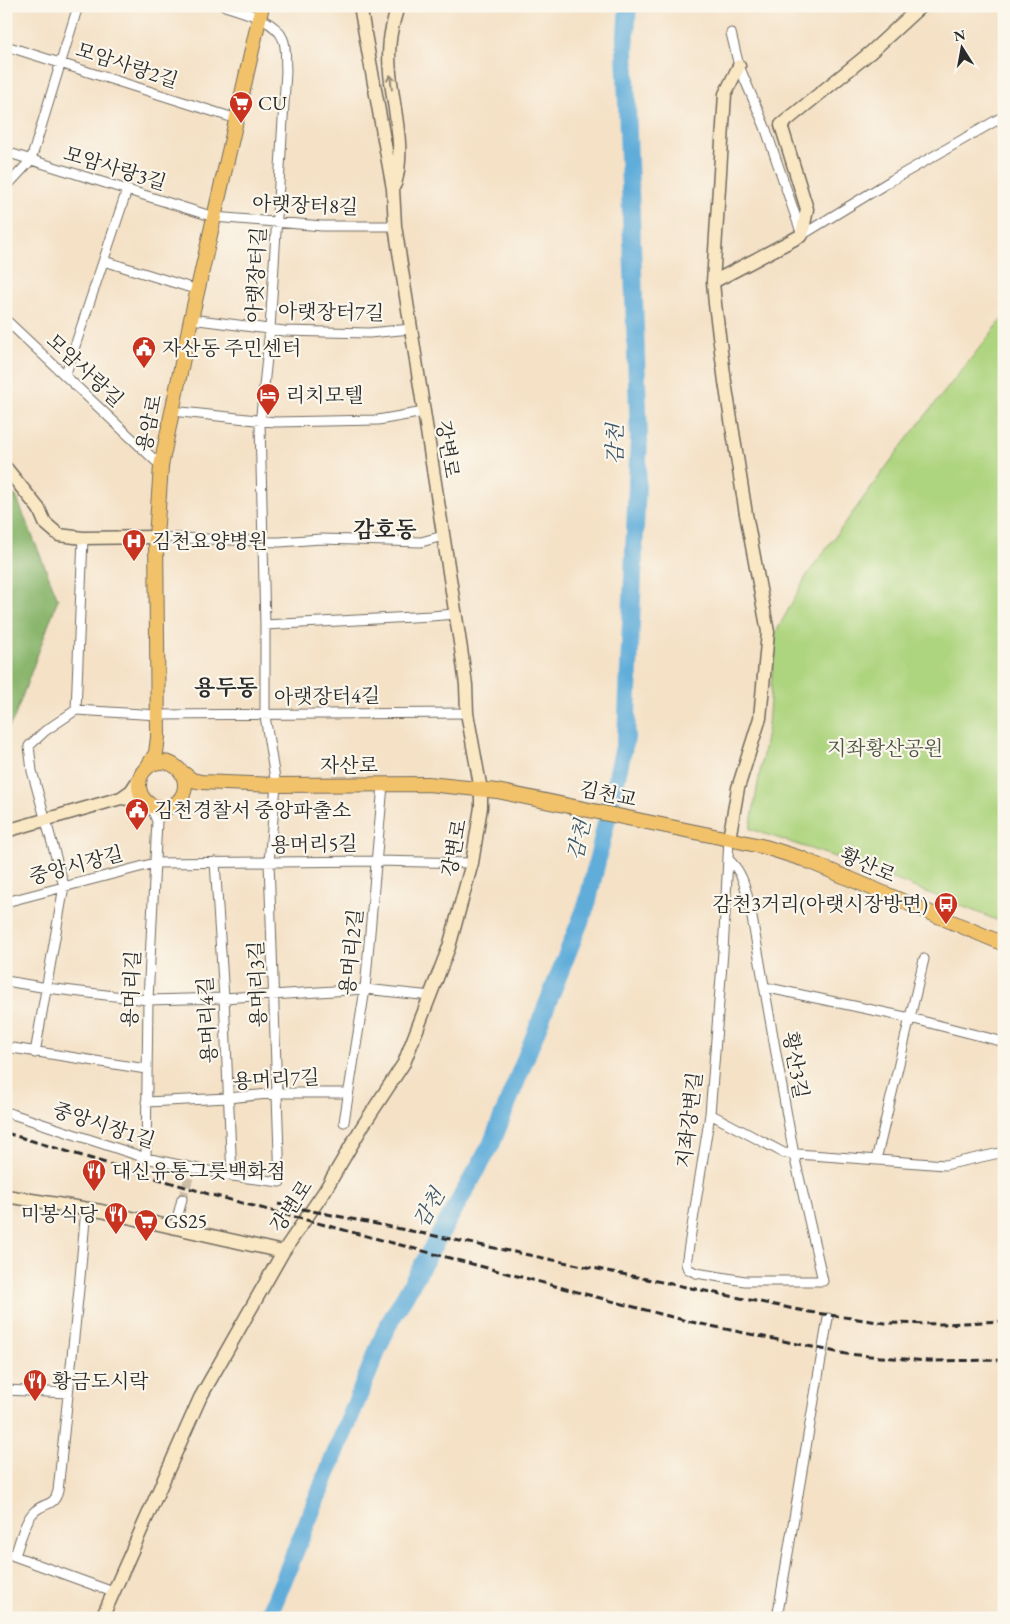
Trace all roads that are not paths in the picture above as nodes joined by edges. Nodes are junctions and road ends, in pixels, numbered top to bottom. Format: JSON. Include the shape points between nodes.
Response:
{"nodes":[{"id":1,"x":78,"y":6,"type":"edge"},
{"id":2,"x":225,"y":6,"type":"edge"},
{"id":3,"x":360,"y":6,"type":"edge"},
{"id":4,"x":399,"y":6,"type":"edge"},
{"id":5,"x":921,"y":6,"type":"edge"},
{"id":6,"x":261,"y":12,"type":"edge"},
{"id":7,"x":730,"y":33,"type":"dead end"},
{"id":8,"x":6,"y":46,"type":"edge"},
{"id":9,"x":60,"y":63,"type":"junction"},
{"id":10,"x":739,"y":66,"type":"junction"},
{"id":11,"x":1004,"y":116,"type":"edge"},
{"id":12,"x":237,"y":119,"type":"junction"},
{"id":13,"x":6,"y":152,"type":"edge"},
{"id":14,"x":31,"y":160,"type":"junction"},
{"id":15,"x":6,"y":187,"type":"edge"},
{"id":16,"x":393,"y":189,"type":"junction"},
{"id":17,"x":127,"y":190,"type":"junction"},
{"id":18,"x":214,"y":217,"type":"junction"},
{"id":19,"x":277,"y":223,"type":"junction"},
{"id":20,"x":395,"y":226,"type":"junction"},
{"id":21,"x":802,"y":235,"type":"junction"},
{"id":22,"x":104,"y":260,"type":"junction"},
{"id":23,"x":714,"y":282,"type":"junction"},
{"id":24,"x":198,"y":290,"type":"junction"},
{"id":25,"x":191,"y":319,"type":"junction"},
{"id":26,"x":6,"y":320,"type":"edge"},
{"id":27,"x":270,"y":329,"type":"junction"},
{"id":28,"x":411,"y":329,"type":"junction"},
{"id":29,"x":65,"y":376,"type":"junction"},
{"id":30,"x":172,"y":411,"type":"junction"},
{"id":31,"x":424,"y":412,"type":"junction"},
{"id":32,"x":261,"y":421,"type":"junction"},
{"id":33,"x":161,"y":466,"type":"junction"},
{"id":34,"x":6,"y":468,"type":"edge"},
{"id":35,"x":443,"y":536,"type":"junction"},
{"id":36,"x":83,"y":538,"type":"junction"},
{"id":37,"x":156,"y":538,"type":"junction"},
{"id":38,"x":263,"y":542,"type":"junction"},
{"id":39,"x":455,"y":614,"type":"junction"},
{"id":40,"x":266,"y":625,"type":"junction"},
{"id":41,"x":76,"y":710,"type":"junction"},
{"id":42,"x":467,"y":713,"type":"junction"},
{"id":43,"x":265,"y":714,"type":"junction"},
{"id":44,"x":158,"y":715,"type":"junction"},
{"id":45,"x":158,"y":737,"type":"junction"},
{"id":46,"x":170,"y":763,"type":"junction"},
{"id":47,"x":148,"y":766,"type":"junction"},
{"id":48,"x":182,"y":772,"type":"junction"},
{"id":49,"x":139,"y":779,"type":"junction"},
{"id":50,"x":201,"y":782,"type":"junction"},
{"id":51,"x":276,"y":785,"type":"junction"},
{"id":52,"x":383,"y":785,"type":"junction"},
{"id":53,"x":481,"y":790,"type":"junction"},
{"id":54,"x":497,"y":791,"type":"joint"},
{"id":55,"x":184,"y":794,"type":"junction"},
{"id":56,"x":121,"y":798,"type":"junction"},
{"id":57,"x":148,"y":803,"type":"junction"},
{"id":58,"x":167,"y":808,"type":"junction"},
{"id":59,"x":45,"y":819,"type":"junction"},
{"id":60,"x":157,"y":821,"type":"junction"},
{"id":61,"x":6,"y":831,"type":"edge"},
{"id":62,"x":712,"y":836,"type":"joint"},
{"id":63,"x":729,"y":839,"type":"junction"},
{"id":64,"x":728,"y":859,"type":"junction"},
{"id":65,"x":377,"y":861,"type":"junction"},
{"id":66,"x":215,"y":862,"type":"junction"},
{"id":67,"x":269,"y":862,"type":"junction"},
{"id":68,"x":155,"y":863,"type":"junction"},
{"id":69,"x":472,"y":863,"type":"junction"},
{"id":70,"x":64,"y":886,"type":"junction"},
{"id":71,"x":6,"y":902,"type":"edge"},
{"id":72,"x":1004,"y":944,"type":"edge"},
{"id":73,"x":924,"y":959,"type":"dead end"},
{"id":74,"x":6,"y":981,"type":"edge"},
{"id":75,"x":764,"y":987,"type":"junction"},
{"id":76,"x":47,"y":988,"type":"junction"},
{"id":77,"x":366,"y":989,"type":"junction"},
{"id":78,"x":275,"y":995,"type":"junction"},
{"id":79,"x":430,"y":996,"type":"junction"},
{"id":80,"x":224,"y":998,"type":"junction"},
{"id":81,"x":148,"y":1000,"type":"junction"},
{"id":82,"x":910,"y":1018,"type":"junction"},
{"id":83,"x":1004,"y":1042,"type":"edge"},
{"id":84,"x":6,"y":1047,"type":"edge"},
{"id":85,"x":35,"y":1053,"type":"junction"},
{"id":86,"x":146,"y":1069,"type":"junction"},
{"id":87,"x":278,"y":1093,"type":"junction"},
{"id":88,"x":348,"y":1094,"type":"junction"},
{"id":89,"x":228,"y":1098,"type":"junction"},
{"id":90,"x":146,"y":1102,"type":"junction"},
{"id":91,"x":6,"y":1112,"type":"edge"},
{"id":92,"x":710,"y":1114,"type":"junction"},
{"id":93,"x":344,"y":1122,"type":"dead end"},
{"id":94,"x":1004,"y":1152,"type":"edge"},
{"id":95,"x":794,"y":1154,"type":"junction"},
{"id":96,"x":146,"y":1158,"type":"junction"},
{"id":97,"x":876,"y":1160,"type":"junction"},
{"id":98,"x":232,"y":1176,"type":"junction"},
{"id":99,"x":280,"y":1182,"type":"joint"},
{"id":100,"x":6,"y":1196,"type":"edge"},
{"id":101,"x":182,"y":1199,"type":"tunnel mouth"},
{"id":102,"x":86,"y":1208,"type":"junction"},
{"id":103,"x":175,"y":1227,"type":"junction"},
{"id":104,"x":282,"y":1252,"type":"junction"},
{"id":105,"x":823,"y":1281,"type":"joint"},
{"id":106,"x":828,"y":1318,"type":"dead end"},
{"id":107,"x":6,"y":1390,"type":"edge"},
{"id":108,"x":68,"y":1393,"type":"junction"},
{"id":109,"x":10,"y":1554,"type":"edge"},
{"id":110,"x":113,"y":1592,"type":"junction"},
{"id":111,"x":102,"y":1618,"type":"edge"},
{"id":112,"x":777,"y":1618,"type":"edge"}],
"edges":[{"from":1,"to":9,"type":"street"},
{"from":2,"to":6,"type":"street","name":"아랫장터길"},
{"from":3,"to":16,"type":"street","name":"강변로"},
{"from":16,"to":4,"type":"street","one_way":true,"via":[[400,160],[388,61]]},
{"from":5,"to":21,"type":"street","via":[[871,52],[781,125],[807,209]]},
{"from":6,"to":12,"type":"main road","name":"용암로"},
{"from":6,"to":19,"type":"street","name":"아랫장터길","via":[[282,36],[285,46]]},
{"from":7,"to":10,"type":"street"},
{"from":8,"to":9,"type":"street","name":"모암사랑2길"},
{"from":9,"to":12,"type":"street","name":"모암사랑2길"},
{"from":9,"to":14,"type":"street"},
{"from":10,"to":21,"type":"street","via":[[765,126]]},
{"from":10,"to":23,"type":"street","via":[[725,94]]},
{"from":11,"to":21,"type":"street"},
{"from":12,"to":18,"type":"main road","name":"용암로"},
{"from":13,"to":14,"type":"street","name":"모암사랑3길"},
{"from":14,"to":15,"type":"street"},
{"from":14,"to":17,"type":"street","name":"모암사랑3길"},
{"from":16,"to":20,"type":"street","name":"강변로"},
{"from":17,"to":18,"type":"street","name":"모암사랑3길"},
{"from":17,"to":22,"type":"street"},
{"from":18,"to":19,"type":"street","name":"아랫장터8길"},
{"from":18,"to":24,"type":"main road","name":"용암로"},
{"from":19,"to":20,"type":"street","name":"아랫장터8길"},
{"from":19,"to":27,"type":"street","name":"아랫장터길"},
{"from":20,"to":28,"type":"street","name":"강변로"},
{"from":21,"to":23,"type":"street"},
{"from":22,"to":24,"type":"street"},
{"from":22,"to":29,"type":"street"},
{"from":23,"to":63,"type":"street","via":[[725,382],[768,632],[760,718],[738,788]]},
{"from":24,"to":25,"type":"main road","name":"용암로"},
{"from":25,"to":27,"type":"street","name":"아랫장터7길"},
{"from":25,"to":30,"type":"main road","name":"용암로"},
{"from":26,"to":29,"type":"street","name":"모암사랑길"},
{"from":27,"to":28,"type":"street","name":"아랫장터7길","via":[[369,333]]},
{"from":27,"to":32,"type":"street","name":"아랫장터길"},
{"from":28,"to":31,"type":"street","name":"강변로"},
{"from":29,"to":33,"type":"street","name":"모암사랑길"},
{"from":30,"to":32,"type":"street"},
{"from":30,"to":33,"type":"main road","name":"용암로"},
{"from":31,"to":32,"type":"street","via":[[378,420]]},
{"from":31,"to":35,"type":"street","name":"강변로"},
{"from":32,"to":38,"type":"street","name":"아랫장터길"},
{"from":33,"to":37,"type":"main road","name":"용암로"},
{"from":34,"to":36,"type":"street","via":[[45,523],[60,535]]},
{"from":35,"to":38,"type":"street","via":[[421,542],[321,539]]},
{"from":35,"to":39,"type":"street","name":"강변로"},
{"from":36,"to":37,"type":"street"},
{"from":36,"to":41,"type":"street"},
{"from":37,"to":38,"type":"street"},
{"from":37,"to":44,"type":"main road","name":"용암로"},
{"from":38,"to":40,"type":"street","name":"아랫장터길"},
{"from":39,"to":40,"type":"street"},
{"from":39,"to":42,"type":"street","name":"강변로"},
{"from":40,"to":43,"type":"street","name":"아랫장터길"},
{"from":41,"to":44,"type":"street","name":"아랫장터4길"},
{"from":41,"to":59,"type":"street","via":[[29,746]]},
{"from":42,"to":43,"type":"street","name":"아랫장터4길"},
{"from":42,"to":53,"type":"street","name":"강변로"},
{"from":43,"to":44,"type":"street","name":"아랫장터4길"},
{"from":43,"to":51,"type":"street","name":"아랫장터길"},
{"from":44,"to":45,"type":"main road","name":"용암로"},
{"from":45,"to":46,"type":"main road","via":[[163,756]]},
{"from":45,"to":47,"type":"main road","via":[[156,753]]},
{"from":46,"to":47,"type":"main road","via":[[155,762]]},
{"from":46,"to":48,"type":"main road"},
{"from":47,"to":49,"type":"main road"},
{"from":48,"to":50,"type":"main road"},
{"from":48,"to":55,"type":"main road"},
{"from":49,"to":56,"type":"street"},
{"from":49,"to":57,"type":"main road","via":[[140,794]]},
{"from":50,"to":51,"type":"main road","name":"자산로"},
{"from":50,"to":55,"type":"main road"},
{"from":51,"to":52,"type":"main road","name":"자산로"},
{"from":51,"to":67,"type":"street","name":"용머리3길"},
{"from":52,"to":53,"type":"main road","name":"자산로","via":[[428,784]]},
{"from":52,"to":65,"type":"street","name":"용머리2길"},
{"from":53,"to":54,"type":"main road","name":"자산로"},
{"from":53,"to":69,"type":"street","name":"강변로"},
{"from":54,"to":62,"type":"main road","name":"김천교"},
{"from":55,"to":58,"type":"main road"},
{"from":56,"to":57,"type":"street"},
{"from":56,"to":59,"type":"street"},
{"from":57,"to":58,"type":"main road"},
{"from":57,"to":60,"type":"street","name":"용머리길"},
{"from":58,"to":60,"type":"street"},
{"from":59,"to":61,"type":"street"},
{"from":59,"to":70,"type":"street"},
{"from":60,"to":68,"type":"street","name":"용머리길"},
{"from":62,"to":63,"type":"main road","name":"황산로"},
{"from":63,"to":64,"type":"street","name":"지좌강변길"},
{"from":63,"to":72,"type":"main road","name":"황산로","via":[[803,859]]},
{"from":64,"to":75,"type":"street","name":"황산3길","via":[[742,875]]},
{"from":64,"to":92,"type":"street","name":"지좌강변길"},
{"from":65,"to":67,"type":"street","name":"용머리5길"},
{"from":65,"to":69,"type":"street","name":"용머리5길"},
{"from":65,"to":77,"type":"street","name":"용머리2길"},
{"from":66,"to":67,"type":"street","name":"용머리5길"},
{"from":66,"to":68,"type":"street","name":"용머리5길"},
{"from":66,"to":80,"type":"street","name":"용머리4길"},
{"from":67,"to":78,"type":"street","name":"용머리3길"},
{"from":68,"to":70,"type":"street","name":"중앙시장길"},
{"from":68,"to":81,"type":"street","name":"용머리길"},
{"from":69,"to":79,"type":"street","name":"강변로","via":[[450,947]]},
{"from":70,"to":71,"type":"street","name":"중앙시장길"},
{"from":70,"to":76,"type":"street"},
{"from":73,"to":82,"type":"street"},
{"from":74,"to":76,"type":"street"},
{"from":75,"to":82,"type":"street"},
{"from":75,"to":95,"type":"street","name":"황산3길"},
{"from":76,"to":81,"type":"street"},
{"from":76,"to":85,"type":"street"},
{"from":77,"to":78,"type":"street"},
{"from":77,"to":79,"type":"street"},
{"from":77,"to":88,"type":"street","name":"용머리2길"},
{"from":78,"to":80,"type":"street"},
{"from":78,"to":87,"type":"street","name":"용머리3길"},
{"from":79,"to":104,"type":"street","name":"강변로","via":[[404,1063],[324,1192]]},
{"from":80,"to":81,"type":"street"},
{"from":80,"to":89,"type":"street","name":"용머리4길"},
{"from":81,"to":86,"type":"street","name":"용머리길"},
{"from":82,"to":83,"type":"street"},
{"from":82,"to":97,"type":"street"},
{"from":84,"to":85,"type":"street"},
{"from":85,"to":86,"type":"street"},
{"from":86,"to":90,"type":"street","name":"용머리길"},
{"from":87,"to":88,"type":"street","name":"용머리7길"},
{"from":87,"to":89,"type":"street","name":"용머리7길"},
{"from":87,"to":99,"type":"street","name":"용머리3길"},
{"from":88,"to":93,"type":"street","name":"용머리2길"},
{"from":89,"to":90,"type":"street","name":"용머리7길"},
{"from":89,"to":98,"type":"street","name":"용머리4길"},
{"from":90,"to":96,"type":"street","name":"용머리길"},
{"from":91,"to":96,"type":"street","name":"중앙시장1길"},
{"from":92,"to":95,"type":"street","via":[[784,1153]]},
{"from":92,"to":105,"type":"street","name":"지좌강변길","via":[[686,1260],[688,1269],[745,1280]]},
{"from":94,"to":97,"type":"street","via":[[945,1165]]},
{"from":95,"to":97,"type":"street"},
{"from":95,"to":105,"type":"street","name":"황산3길"},
{"from":96,"to":98,"type":"street","name":"중앙시장1길","via":[[191,1172]]},
{"from":98,"to":99,"type":"street","name":"중앙시장1길"},
{"from":100,"to":102,"type":"street"},
{"from":101,"to":103,"type":"street"},
{"from":102,"to":103,"type":"street"},
{"from":102,"to":108,"type":"street"},
{"from":103,"to":104,"type":"street"},
{"from":104,"to":110,"type":"street","name":"강변로","via":[[200,1398]]},
{"from":106,"to":112,"type":"street"},
{"from":107,"to":108,"type":"street"},
{"from":108,"to":109,"type":"street","via":[[56,1498],[32,1512]]},
{"from":109,"to":110,"type":"street"},
{"from":110,"to":111,"type":"street","name":"강변로"}]}
